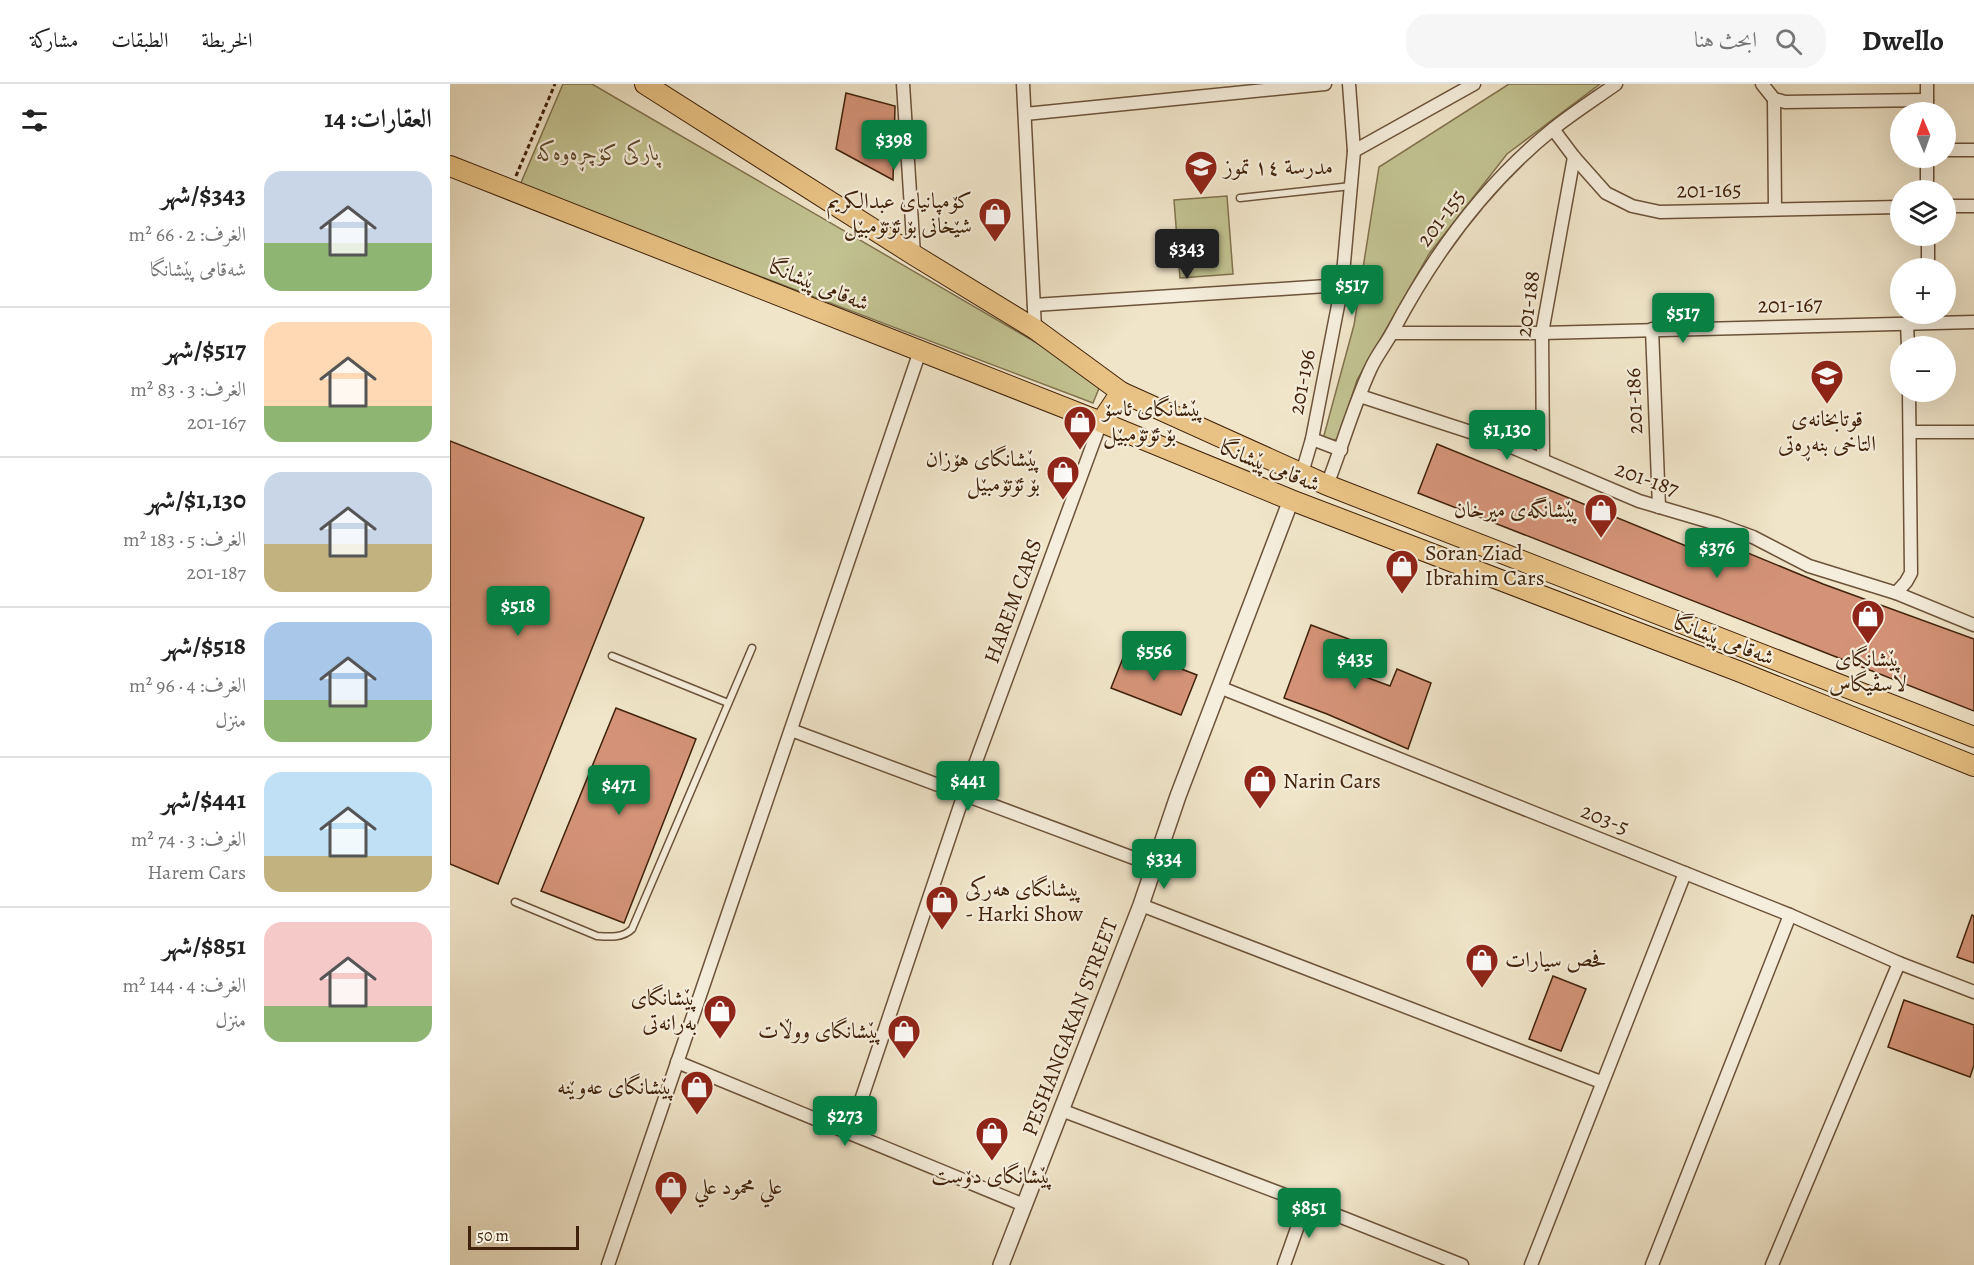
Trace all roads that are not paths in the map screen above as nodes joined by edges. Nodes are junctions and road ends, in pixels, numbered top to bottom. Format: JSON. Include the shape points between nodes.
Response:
{"nodes":[{"id":1,"x":645,"y":84,"type":"edge"},
{"id":2,"x":903,"y":84,"type":"edge"},
{"id":3,"x":1023,"y":84,"type":"edge"},
{"id":4,"x":1325,"y":84,"type":"edge"},
{"id":5,"x":1349,"y":84,"type":"edge"},
{"id":6,"x":1616,"y":84,"type":"edge"},
{"id":7,"x":1761,"y":84,"type":"edge"},
{"id":8,"x":1927,"y":84,"type":"edge"},
{"id":9,"x":1468,"y":86,"type":"edge"},
{"id":10,"x":1774,"y":99,"type":"junction"},
{"id":11,"x":1927,"y":102,"type":"edge"},
{"id":12,"x":1890,"y":105,"type":"edge"},
{"id":13,"x":1025,"y":114,"type":"junction"},
{"id":14,"x":1553,"y":129,"type":"junction"},
{"id":15,"x":1956,"y":150,"type":"edge"},
{"id":16,"x":1974,"y":150,"type":"edge"},
{"id":17,"x":1354,"y":151,"type":"junction"},
{"id":18,"x":1574,"y":157,"type":"junction"},
{"id":19,"x":450,"y":166,"type":"edge"},
{"id":20,"x":1352,"y":186,"type":"junction"},
{"id":21,"x":1240,"y":198,"type":"dead end"},
{"id":22,"x":1956,"y":206,"type":"edge"},
{"id":23,"x":1974,"y":206,"type":"edge"},
{"id":24,"x":1890,"y":207,"type":"edge"},
{"id":25,"x":1775,"y":209,"type":"junction"},
{"id":26,"x":914,"y":255,"type":"junction"},
{"id":27,"x":1342,"y":285,"type":"junction"},
{"id":28,"x":1034,"y":305,"type":"junction"},
{"id":29,"x":1956,"y":320,"type":"edge"},
{"id":30,"x":1974,"y":322,"type":"edge"},
{"id":31,"x":1907,"y":324,"type":"joint"},
{"id":32,"x":1035,"y":329,"type":"junction"},
{"id":33,"x":1652,"y":329,"type":"junction"},
{"id":34,"x":1392,"y":333,"type":"junction"},
{"id":35,"x":1542,"y":333,"type":"junction"},
{"id":36,"x":1908,"y":336,"type":"edge"},
{"id":37,"x":920,"y":351,"type":"junction"},
{"id":38,"x":1121,"y":392,"type":"junction"},
{"id":39,"x":1360,"y":396,"type":"junction"},
{"id":40,"x":1910,"y":402,"type":"edge"},
{"id":41,"x":1101,"y":422,"type":"junction"},
{"id":42,"x":1911,"y":432,"type":"junction"},
{"id":43,"x":1974,"y":432,"type":"edge"},
{"id":44,"x":1312,"y":439,"type":"junction"},
{"id":45,"x":1341,"y":450,"type":"junction"},
{"id":46,"x":1543,"y":459,"type":"junction"},
{"id":47,"x":1302,"y":473,"type":"junction"},
{"id":48,"x":1327,"y":485,"type":"junction"},
{"id":49,"x":1290,"y":500,"type":"junction"},
{"id":50,"x":1659,"y":507,"type":"junction"},
{"id":51,"x":1896,"y":593,"type":"junction"},
{"id":52,"x":1974,"y":625,"type":"edge"},
{"id":53,"x":1747,"y":647,"type":"junction"},
{"id":54,"x":752,"y":648,"type":"dead end"},
{"id":55,"x":612,"y":656,"type":"dead end"},
{"id":56,"x":1738,"y":671,"type":"junction"},
{"id":57,"x":1219,"y":687,"type":"junction"},
{"id":58,"x":728,"y":703,"type":"junction"},
{"id":59,"x":790,"y":730,"type":"junction"},
{"id":60,"x":1974,"y":737,"type":"edge"},
{"id":61,"x":1974,"y":766,"type":"edge"},
{"id":62,"x":964,"y":794,"type":"junction"},
{"id":63,"x":1155,"y":866,"type":"junction"},
{"id":64,"x":1684,"y":873,"type":"junction"},
{"id":65,"x":515,"y":902,"type":"dead end"},
{"id":66,"x":1141,"y":905,"type":"junction"},
{"id":67,"x":1790,"y":915,"type":"junction"},
{"id":68,"x":1899,"y":963,"type":"junction"},
{"id":69,"x":1974,"y":992,"type":"edge"},
{"id":70,"x":677,"y":1062,"type":"junction"},
{"id":71,"x":1601,"y":1082,"type":"junction"},
{"id":72,"x":1061,"y":1110,"type":"junction"},
{"id":73,"x":850,"y":1133,"type":"junction"},
{"id":74,"x":1306,"y":1203,"type":"junction"},
{"id":75,"x":1024,"y":1205,"type":"junction"},
{"id":76,"x":608,"y":1265,"type":"edge"},
{"id":77,"x":1001,"y":1265,"type":"edge"},
{"id":78,"x":1284,"y":1265,"type":"edge"},
{"id":79,"x":1462,"y":1265,"type":"edge"},
{"id":80,"x":1530,"y":1265,"type":"edge"},
{"id":81,"x":1652,"y":1265,"type":"edge"},
{"id":82,"x":1772,"y":1265,"type":"edge"}],
"edges":[{"from":1,"to":26,"type":"main road","name":"شەقامی پێشانگا"},
{"from":2,"to":26,"type":"street"},
{"from":3,"to":13,"type":"street"},
{"from":4,"to":13,"type":"street"},
{"from":5,"to":17,"type":"street","name":"201-196"},
{"from":6,"to":14,"type":"street","name":"201-155"},
{"from":7,"to":10,"type":"street"},
{"from":8,"to":11,"type":"street"},
{"from":9,"to":17,"type":"street"},
{"from":10,"to":12,"type":"street"},
{"from":10,"to":25,"type":"street"},
{"from":13,"to":28,"type":"street"},
{"from":14,"to":18,"type":"street","name":"201-165"},
{"from":14,"to":34,"type":"street","name":"201-155","via":[[1508,170],[1470,213],[1418,286]]},
{"from":15,"to":16,"type":"street"},
{"from":17,"to":20,"type":"street","name":"201-196"},
{"from":18,"to":25,"type":"street","name":"201-165","via":[[1606,193],[1632,206],[1660,212]]},
{"from":18,"to":35,"type":"street","name":"201-188"},
{"from":19,"to":37,"type":"main road","name":"شەقامی پێشانگا"},
{"from":20,"to":21,"type":"lane"},
{"from":20,"to":27,"type":"street","name":"201-196"},
{"from":22,"to":23,"type":"street"},
{"from":24,"to":25,"type":"street","name":"201-165"},
{"from":26,"to":32,"type":"main road","name":"شەقامی پێشانگا"},
{"from":27,"to":28,"type":"street"},
{"from":27,"to":44,"type":"street","name":"201-196"},
{"from":28,"to":32,"type":"street"},
{"from":29,"to":30,"type":"street","name":"201-167"},
{"from":31,"to":33,"type":"street","name":"201-167"},
{"from":31,"to":36,"type":"street"},
{"from":32,"to":38,"type":"main road","name":"شەقامی پێشانگا"},
{"from":33,"to":35,"type":"street","name":"201-167"},
{"from":33,"to":50,"type":"street","name":"201-186"},
{"from":34,"to":35,"type":"street","name":"201-167"},
{"from":34,"to":39,"type":"street","name":"201-155","via":[[1370,368]]},
{"from":35,"to":46,"type":"street","name":"201-188"},
{"from":37,"to":41,"type":"main road","name":"شەقامی پێشانگا"},
{"from":37,"to":59,"type":"street"},
{"from":38,"to":41,"type":"main road"},
{"from":38,"to":47,"type":"main road","name":"شەقامی پێشانگا"},
{"from":39,"to":45,"type":"street","name":"201-155"},
{"from":39,"to":46,"type":"street","name":"201-187","via":[[1471,431]]},
{"from":40,"to":42,"type":"street"},
{"from":41,"to":49,"type":"main road","name":"شەقامی پێشانگا"},
{"from":41,"to":62,"type":"street","name":"HAREM CARS"},
{"from":42,"to":43,"type":"street"},
{"from":42,"to":51,"type":"street","via":[[1911,573]]},
{"from":44,"to":45,"type":"street"},
{"from":44,"to":47,"type":"street","name":"201-196"},
{"from":45,"to":48,"type":"street","name":"201-155"},
{"from":46,"to":50,"type":"street","name":"201-187"},
{"from":47,"to":48,"type":"main road","name":"شەقامی پێشانگا"},
{"from":48,"to":53,"type":"main road","name":"شەقامی پێشانگا"},
{"from":49,"to":56,"type":"main road","name":"شەقامی پێشانگا"},
{"from":49,"to":57,"type":"street","name":"PESHANGAKAN STREET"},
{"from":50,"to":51,"type":"street","name":"201-187","via":[[1753,537],[1809,566]]},
{"from":51,"to":52,"type":"street","name":"201-187"},
{"from":53,"to":56,"type":"main road"},
{"from":53,"to":60,"type":"main road","name":"شەقامی پێشانگا"},
{"from":54,"to":58,"type":"lane"},
{"from":55,"to":58,"type":"lane"},
{"from":56,"to":61,"type":"main road","name":"شەقامی پێشانگا"},
{"from":57,"to":63,"type":"street","name":"PESHANGAKAN STREET"},
{"from":57,"to":64,"type":"street","name":"203-5"},
{"from":58,"to":65,"type":"lane","via":[[626,935],[597,936]]},
{"from":59,"to":62,"type":"street"},
{"from":59,"to":70,"type":"street"},
{"from":62,"to":63,"type":"street"},
{"from":62,"to":73,"type":"street","name":"HAREM CARS"},
{"from":63,"to":66,"type":"street","name":"PESHANGAKAN STREET"},
{"from":64,"to":67,"type":"street","name":"203-5"},
{"from":64,"to":71,"type":"street"},
{"from":66,"to":71,"type":"street"},
{"from":66,"to":72,"type":"street","name":"PESHANGAKAN STREET"},
{"from":67,"to":68,"type":"street","name":"203-5"},
{"from":67,"to":81,"type":"street"},
{"from":68,"to":69,"type":"street","name":"203-5"},
{"from":68,"to":82,"type":"street"},
{"from":70,"to":73,"type":"street"},
{"from":70,"to":76,"type":"street"},
{"from":71,"to":80,"type":"street"},
{"from":72,"to":74,"type":"street"},
{"from":72,"to":75,"type":"street","name":"PESHANGAKAN STREET"},
{"from":73,"to":75,"type":"street"},
{"from":74,"to":78,"type":"street"},
{"from":74,"to":79,"type":"street"},
{"from":75,"to":77,"type":"street","name":"PESHANGAKAN STREET"}]}
